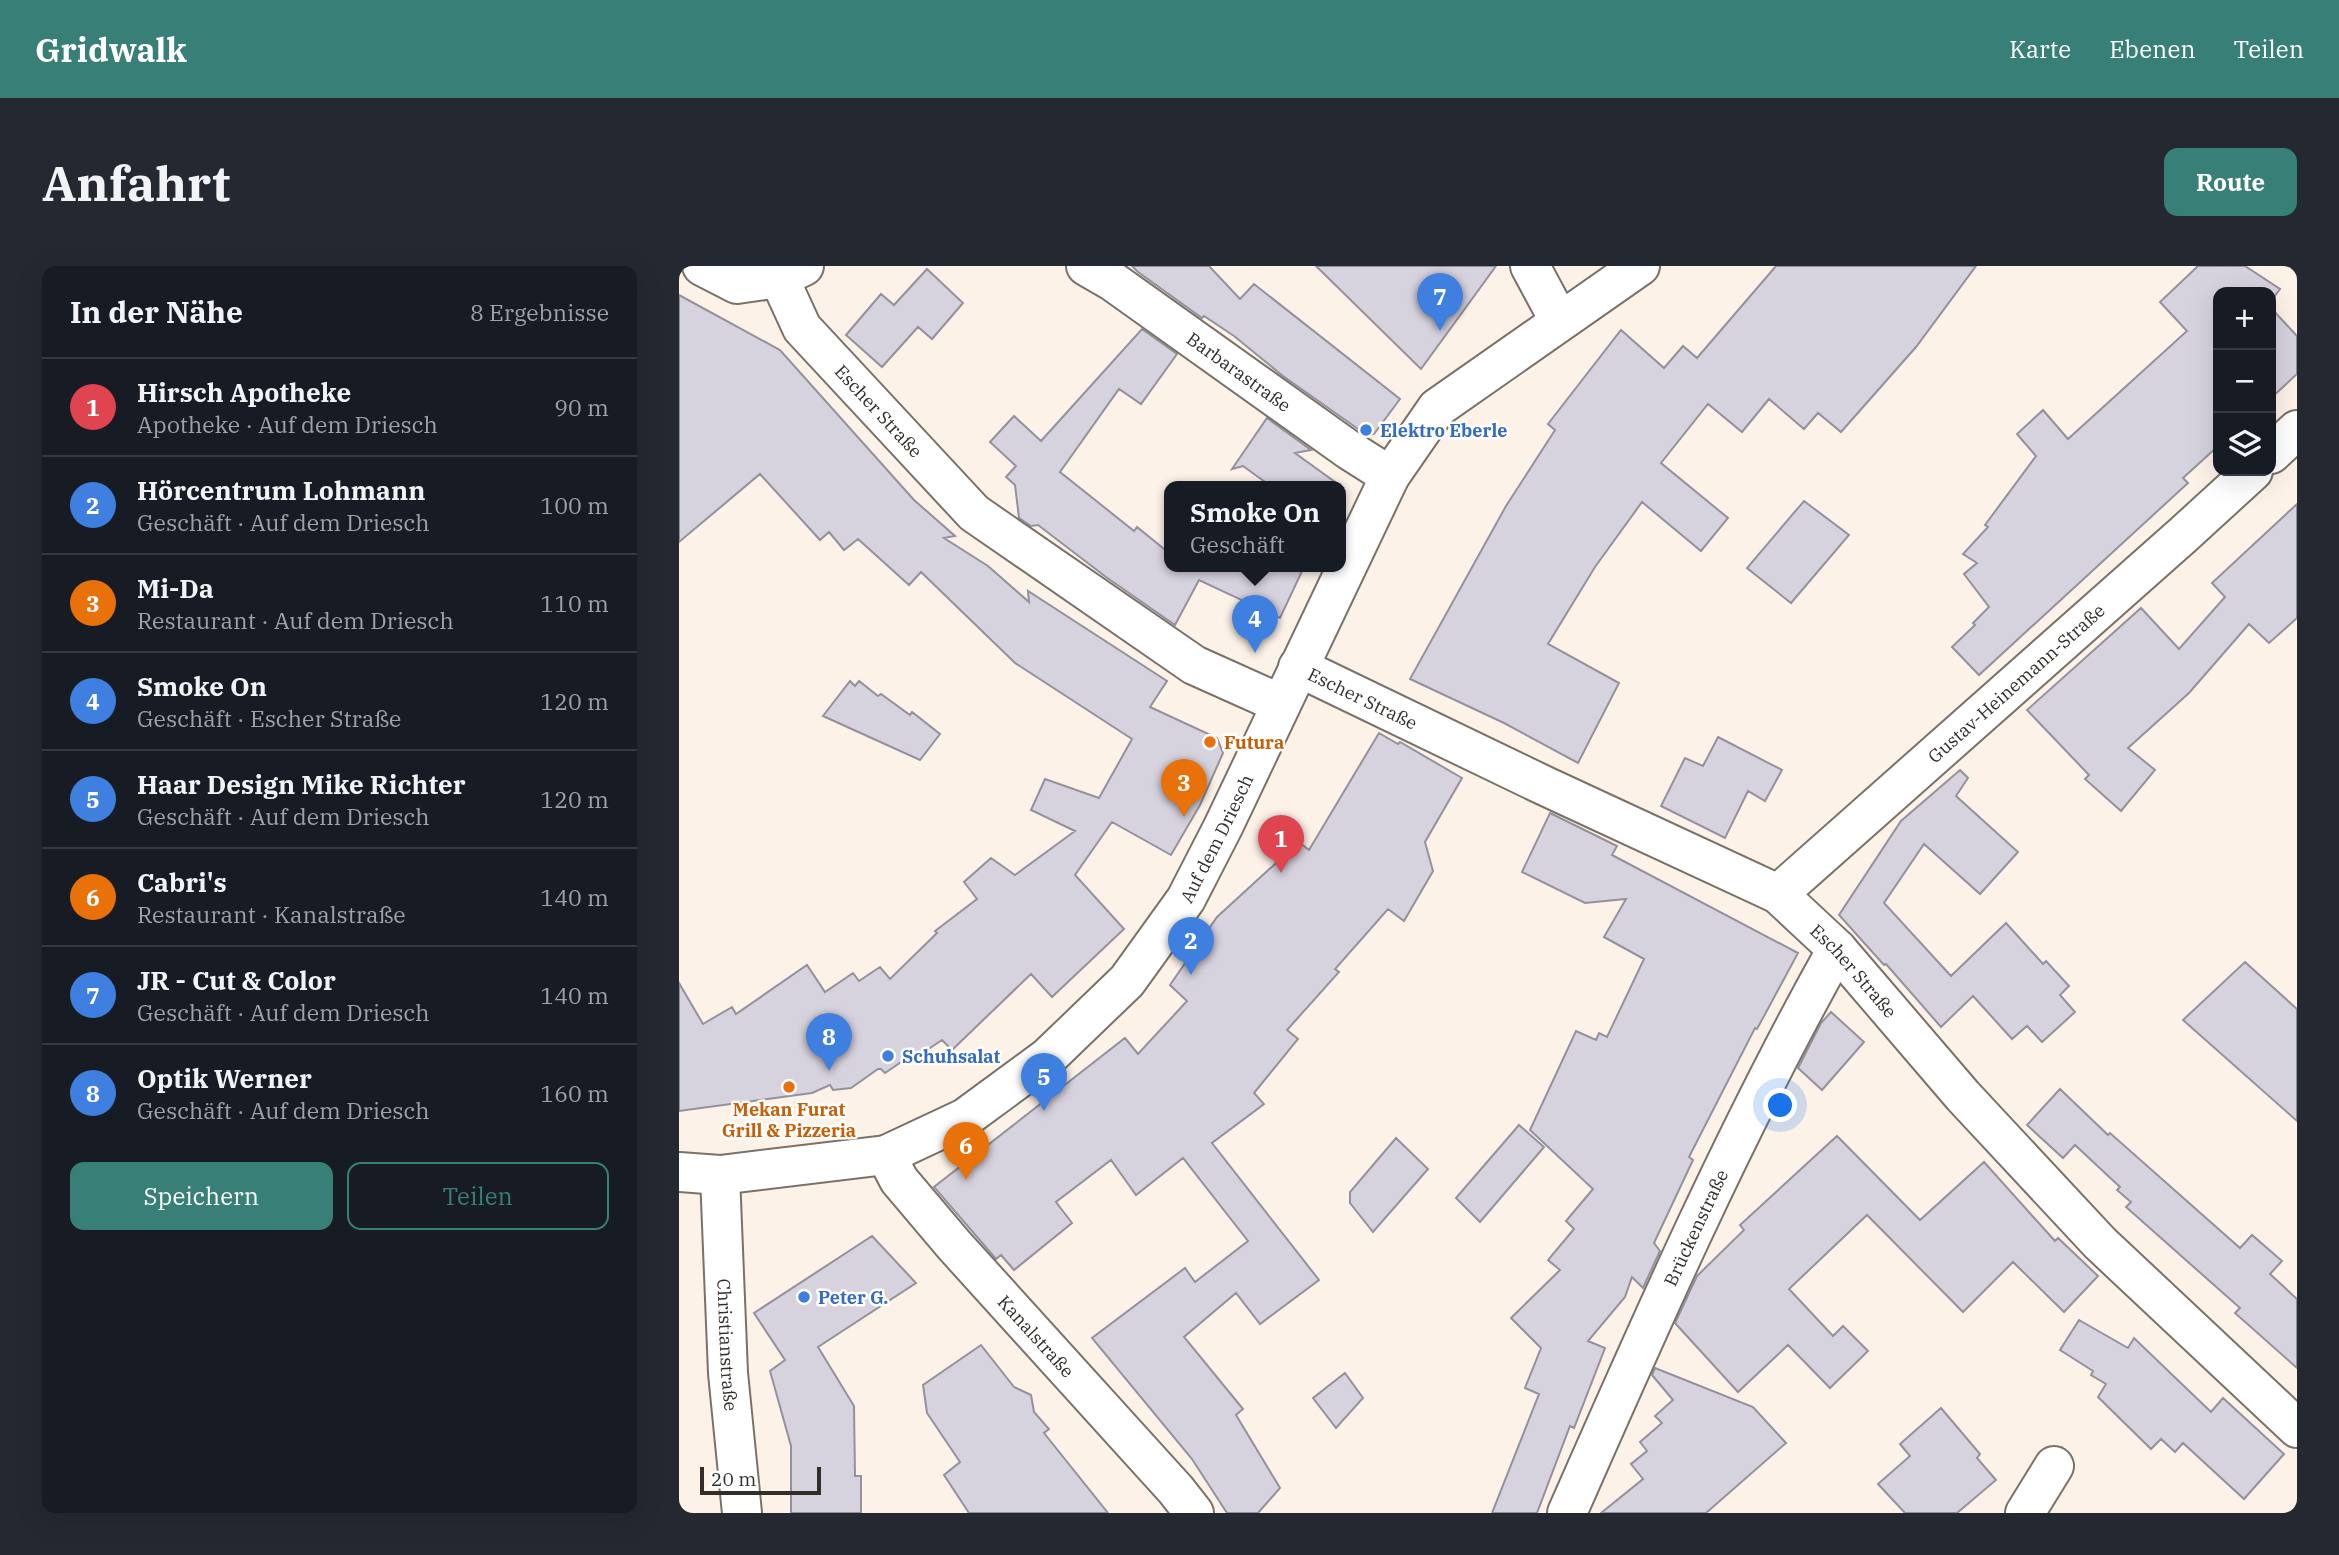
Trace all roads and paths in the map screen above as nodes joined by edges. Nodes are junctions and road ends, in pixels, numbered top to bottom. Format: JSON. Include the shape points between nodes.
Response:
{"nodes":[{"id":1,"x":702,"y":266,"type":"edge"},
{"id":2,"x":1086,"y":266,"type":"edge"},
{"id":3,"x":1529,"y":266,"type":"edge"},
{"id":4,"x":1640,"y":266,"type":"edge"},
{"id":5,"x":791,"y":272,"type":"edge"},
{"id":6,"x":1559,"y":320,"type":"junction"},
{"id":7,"x":2297,"y":430,"type":"edge"},
{"id":8,"x":2276,"y":449,"type":"edge"},
{"id":9,"x":1390,"y":476,"type":"junction"},
{"id":10,"x":2248,"y":476,"type":"edge"},
{"id":11,"x":1346,"y":568,"type":"edge"},
{"id":12,"x":1344,"y":572,"type":"edge"},
{"id":13,"x":1299,"y":667,"type":"junction"},
{"id":14,"x":1281,"y":704,"type":"junction"},
{"id":15,"x":1778,"y":894,"type":"junction"},
{"id":16,"x":1837,"y":949,"type":"junction"},
{"id":17,"x":886,"y":1155,"type":"junction"},
{"id":18,"x":679,"y":1172,"type":"edge"},
{"id":19,"x":720,"y":1175,"type":"junction"},
{"id":20,"x":2297,"y":1428,"type":"edge"},
{"id":21,"x":2054,"y":1466,"type":"dead end"},
{"id":22,"x":742,"y":1513,"type":"edge"},
{"id":23,"x":1194,"y":1513,"type":"edge"},
{"id":24,"x":1567,"y":1513,"type":"edge"},
{"id":25,"x":2025,"y":1513,"type":"edge"}],
"edges":[{"from":1,"to":5,"type":"street","name":"Escher Straße","via":[[737,284]]},
{"from":2,"to":9,"type":"street","name":"Barbarastraße"},
{"from":3,"to":6,"type":"street"},
{"from":4,"to":6,"type":"street","name":"Auf dem Driesch"},
{"from":5,"to":14,"type":"street","name":"Escher Straße","via":[[802,328],[974,513],[1194,665]]},
{"from":6,"to":9,"type":"street","name":"Auf dem Driesch","via":[[1437,408]]},
{"from":7,"to":8,"type":"street"},
{"from":9,"to":11,"type":"street","name":"Auf dem Driesch"},
{"from":10,"to":15,"type":"street","name":"Gustav-Heinemann-Straße"},
{"from":12,"to":13,"type":"street","name":"Auf dem Driesch"},
{"from":13,"to":14,"type":"street","name":"Auf dem Driesch"},
{"from":13,"to":15,"type":"street","name":"Escher Straße"},
{"from":14,"to":17,"type":"street","name":"Auf dem Driesch","via":[[1185,899],[1127,981],[1048,1056],[965,1118]]},
{"from":15,"to":16,"type":"street","name":"Escher Straße"},
{"from":16,"to":20,"type":"street","name":"Escher Straße","via":[[1963,1096],[2100,1243]]},
{"from":16,"to":24,"type":"street","name":"Brückenstraße","via":[[1786,1040],[1689,1239]]},
{"from":17,"to":19,"type":"street","name":"Auf dem Driesch"},
{"from":17,"to":23,"type":"street","name":"Kanalstraße","via":[[899,1180],[954,1245]]},
{"from":18,"to":19,"type":"street","name":"Auf dem Driesch"},
{"from":19,"to":22,"type":"street","name":"Christianstraße","via":[[727,1373]]},
{"from":21,"to":25,"type":"street"}]}
